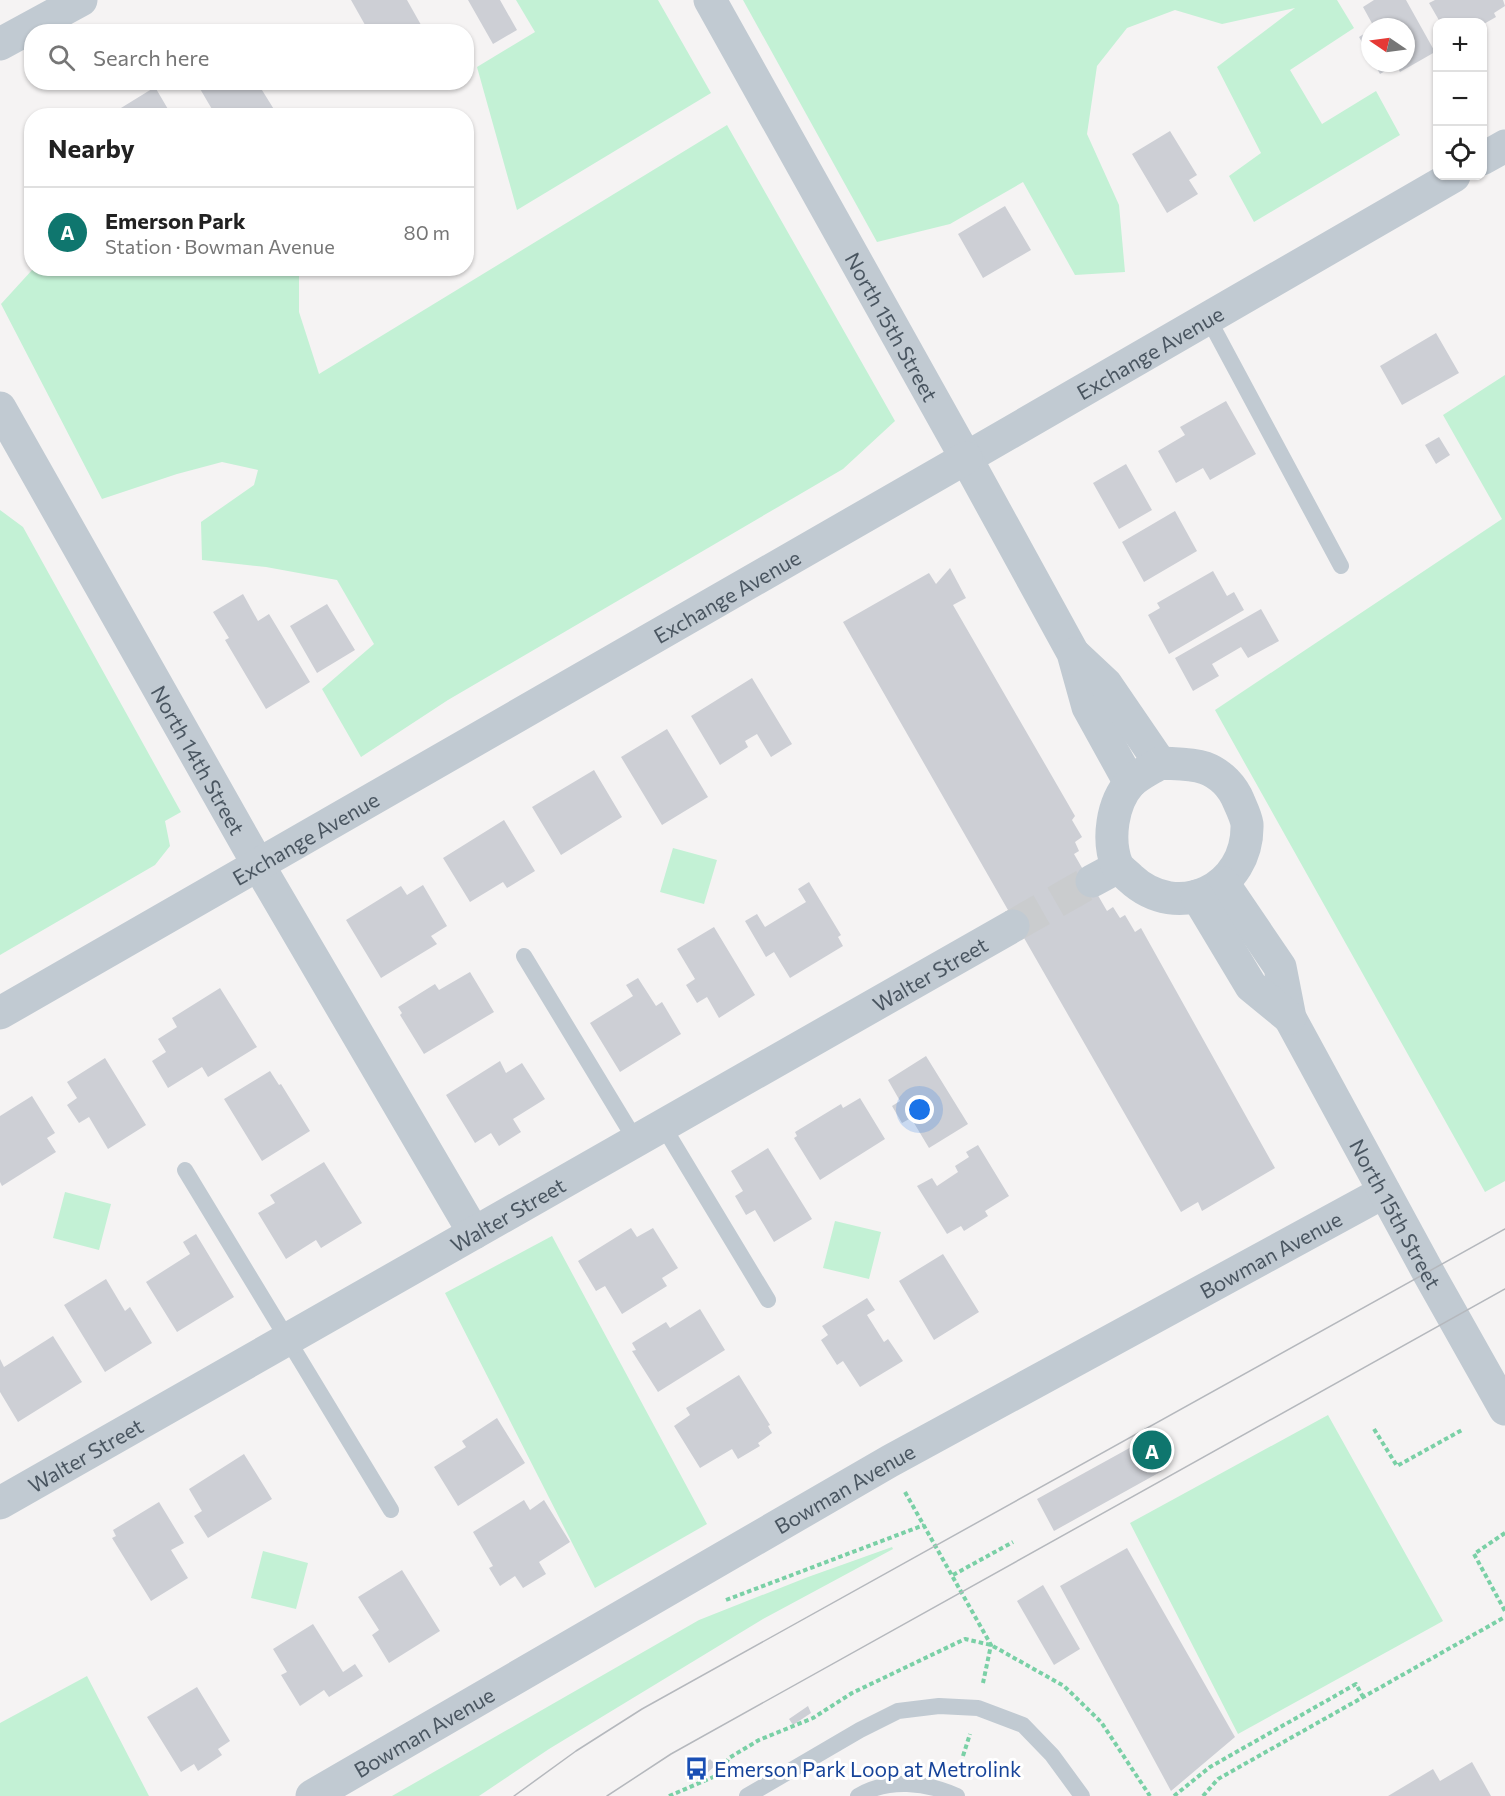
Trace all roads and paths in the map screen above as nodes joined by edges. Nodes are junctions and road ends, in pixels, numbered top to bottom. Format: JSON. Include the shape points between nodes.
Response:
{"nodes":[{"id":1,"x":81,"y":0,"type":"edge"},
{"id":2,"x":710,"y":0,"type":"edge"},
{"id":3,"x":37,"y":24,"type":"edge"},
{"id":4,"x":24,"y":31,"type":"edge"},
{"id":5,"x":0,"y":44,"type":"edge"},
{"id":6,"x":1505,"y":146,"type":"edge"},
{"id":7,"x":1487,"y":156,"type":"edge"},
{"id":8,"x":1447,"y":180,"type":"edge"},
{"id":9,"x":1208,"y":318,"type":"junction"},
{"id":10,"x":0,"y":408,"type":"edge"},
{"id":11,"x":966,"y":458,"type":"junction"},
{"id":12,"x":1341,"y":566,"type":"dead end"},
{"id":13,"x":1073,"y":653,"type":"junction"},
{"id":14,"x":1160,"y":763,"type":"junction"},
{"id":15,"x":1130,"y":783,"type":"junction"},
{"id":16,"x":259,"y":866,"type":"junction"},
{"id":17,"x":1210,"y":889,"type":"junction"},
{"id":18,"x":1013,"y":926,"type":"tunnel mouth"},
{"id":19,"x":524,"y":956,"type":"dead end"},
{"id":20,"x":0,"y":1013,"type":"edge"},
{"id":21,"x":649,"y":1133,"type":"junction"},
{"id":22,"x":185,"y":1170,"type":"dead end"},
{"id":23,"x":1384,"y":1192,"type":"junction"},
{"id":24,"x":474,"y":1233,"type":"junction"},
{"id":25,"x":768,"y":1300,"type":"dead end"},
{"id":26,"x":288,"y":1339,"type":"junction"},
{"id":27,"x":1505,"y":1409,"type":"edge"},
{"id":28,"x":1374,"y":1429,"type":"dead end"},
{"id":29,"x":1462,"y":1430,"type":"dead end"},
{"id":30,"x":903,"y":1487,"type":"dead end"},
{"id":31,"x":0,"y":1503,"type":"edge"},
{"id":32,"x":391,"y":1510,"type":"dead end"},
{"id":33,"x":924,"y":1525,"type":"junction"},
{"id":34,"x":1505,"y":1533,"type":"edge"},
{"id":35,"x":1012,"y":1542,"type":"dead end"},
{"id":36,"x":953,"y":1575,"type":"junction"},
{"id":37,"x":726,"y":1600,"type":"dead end"},
{"id":38,"x":1505,"y":1611,"type":"edge"},
{"id":39,"x":1505,"y":1617,"type":"edge"},
{"id":40,"x":991,"y":1645,"type":"junction"},
{"id":41,"x":1363,"y":1697,"type":"junction"},
{"id":42,"x":978,"y":1708,"type":"junction"},
{"id":43,"x":963,"y":1756,"type":"dead end"},
{"id":44,"x":312,"y":1796,"type":"edge"},
{"id":45,"x":669,"y":1796,"type":"edge"},
{"id":46,"x":747,"y":1796,"type":"edge"},
{"id":47,"x":858,"y":1796,"type":"edge"},
{"id":48,"x":957,"y":1796,"type":"edge"},
{"id":49,"x":1082,"y":1796,"type":"edge"},
{"id":50,"x":1150,"y":1796,"type":"edge"},
{"id":51,"x":1174,"y":1796,"type":"edge"},
{"id":52,"x":1203,"y":1796,"type":"edge"}],
"edges":[{"from":1,"to":3,"type":"street"},
{"from":2,"to":11,"type":"street","name":"North 15th Street"},
{"from":4,"to":5,"type":"street"},
{"from":6,"to":7,"type":"street"},
{"from":8,"to":9,"type":"street","name":"Exchange Avenue"},
{"from":9,"to":11,"type":"street","name":"Exchange Avenue"},
{"from":9,"to":12,"type":"lane"},
{"from":10,"to":16,"type":"street","name":"North 14th Street"},
{"from":11,"to":13,"type":"street","name":"North 15th Street"},
{"from":11,"to":16,"type":"street","name":"Exchange Avenue"},
{"from":13,"to":14,"type":"street","name":"North 15th Street","via":[[1106,684]]},
{"from":13,"to":15,"type":"street","name":"North 15th Street","via":[[1088,707]]},
{"from":14,"to":15,"type":"street"},
{"from":14,"to":17,"type":"street","via":[[1183,763],[1219,775],[1235,792],[1247,822],[1238,864]]},
{"from":15,"to":17,"type":"street","via":[[1114,810],[1105,874],[1177,899]]},
{"from":16,"to":20,"type":"street","name":"Exchange Avenue"},
{"from":16,"to":24,"type":"street","name":"North 14th Street"},
{"from":17,"to":23,"type":"street","name":"North 15th Street","via":[[1280,968],[1290,1018]]},
{"from":18,"to":21,"type":"street","name":"Walter Street"},
{"from":19,"to":21,"type":"lane"},
{"from":21,"to":24,"type":"street","name":"Walter Street"},
{"from":21,"to":25,"type":"lane"},
{"from":22,"to":26,"type":"lane"},
{"from":23,"to":27,"type":"street","name":"North 15th Street"},
{"from":23,"to":44,"type":"street","name":"Bowman Avenue","via":[[890,1461]]},
{"from":24,"to":26,"type":"street","name":"Walter Street"},
{"from":26,"to":31,"type":"street","name":"Walter Street"},
{"from":26,"to":32,"type":"lane"},
{"from":28,"to":29,"type":"path","via":[[1398,1466]]},
{"from":30,"to":33,"type":"path"},
{"from":33,"to":36,"type":"path"},
{"from":33,"to":37,"type":"path"},
{"from":34,"to":38,"type":"path","via":[[1474,1554]]},
{"from":35,"to":36,"type":"path"},
{"from":36,"to":40,"type":"path"},
{"from":39,"to":41,"type":"path"},
{"from":40,"to":42,"type":"path"},
{"from":40,"to":45,"type":"path","via":[[965,1639],[852,1693],[813,1718],[759,1740],[729,1758],[718,1774]]},
{"from":40,"to":50,"type":"path","via":[[1064,1686],[1101,1722]]},
{"from":41,"to":51,"type":"path","via":[[1356,1684],[1210,1767]]},
{"from":41,"to":52,"type":"path","via":[[1218,1779]]},
{"from":42,"to":43,"type":"path"},
{"from":42,"to":46,"type":"lane","via":[[939,1706],[898,1711]]},
{"from":42,"to":49,"type":"lane","via":[[1023,1725],[1052,1755]]},
{"from":47,"to":48,"type":"lane","via":[[868,1790],[908,1783]]}]}
